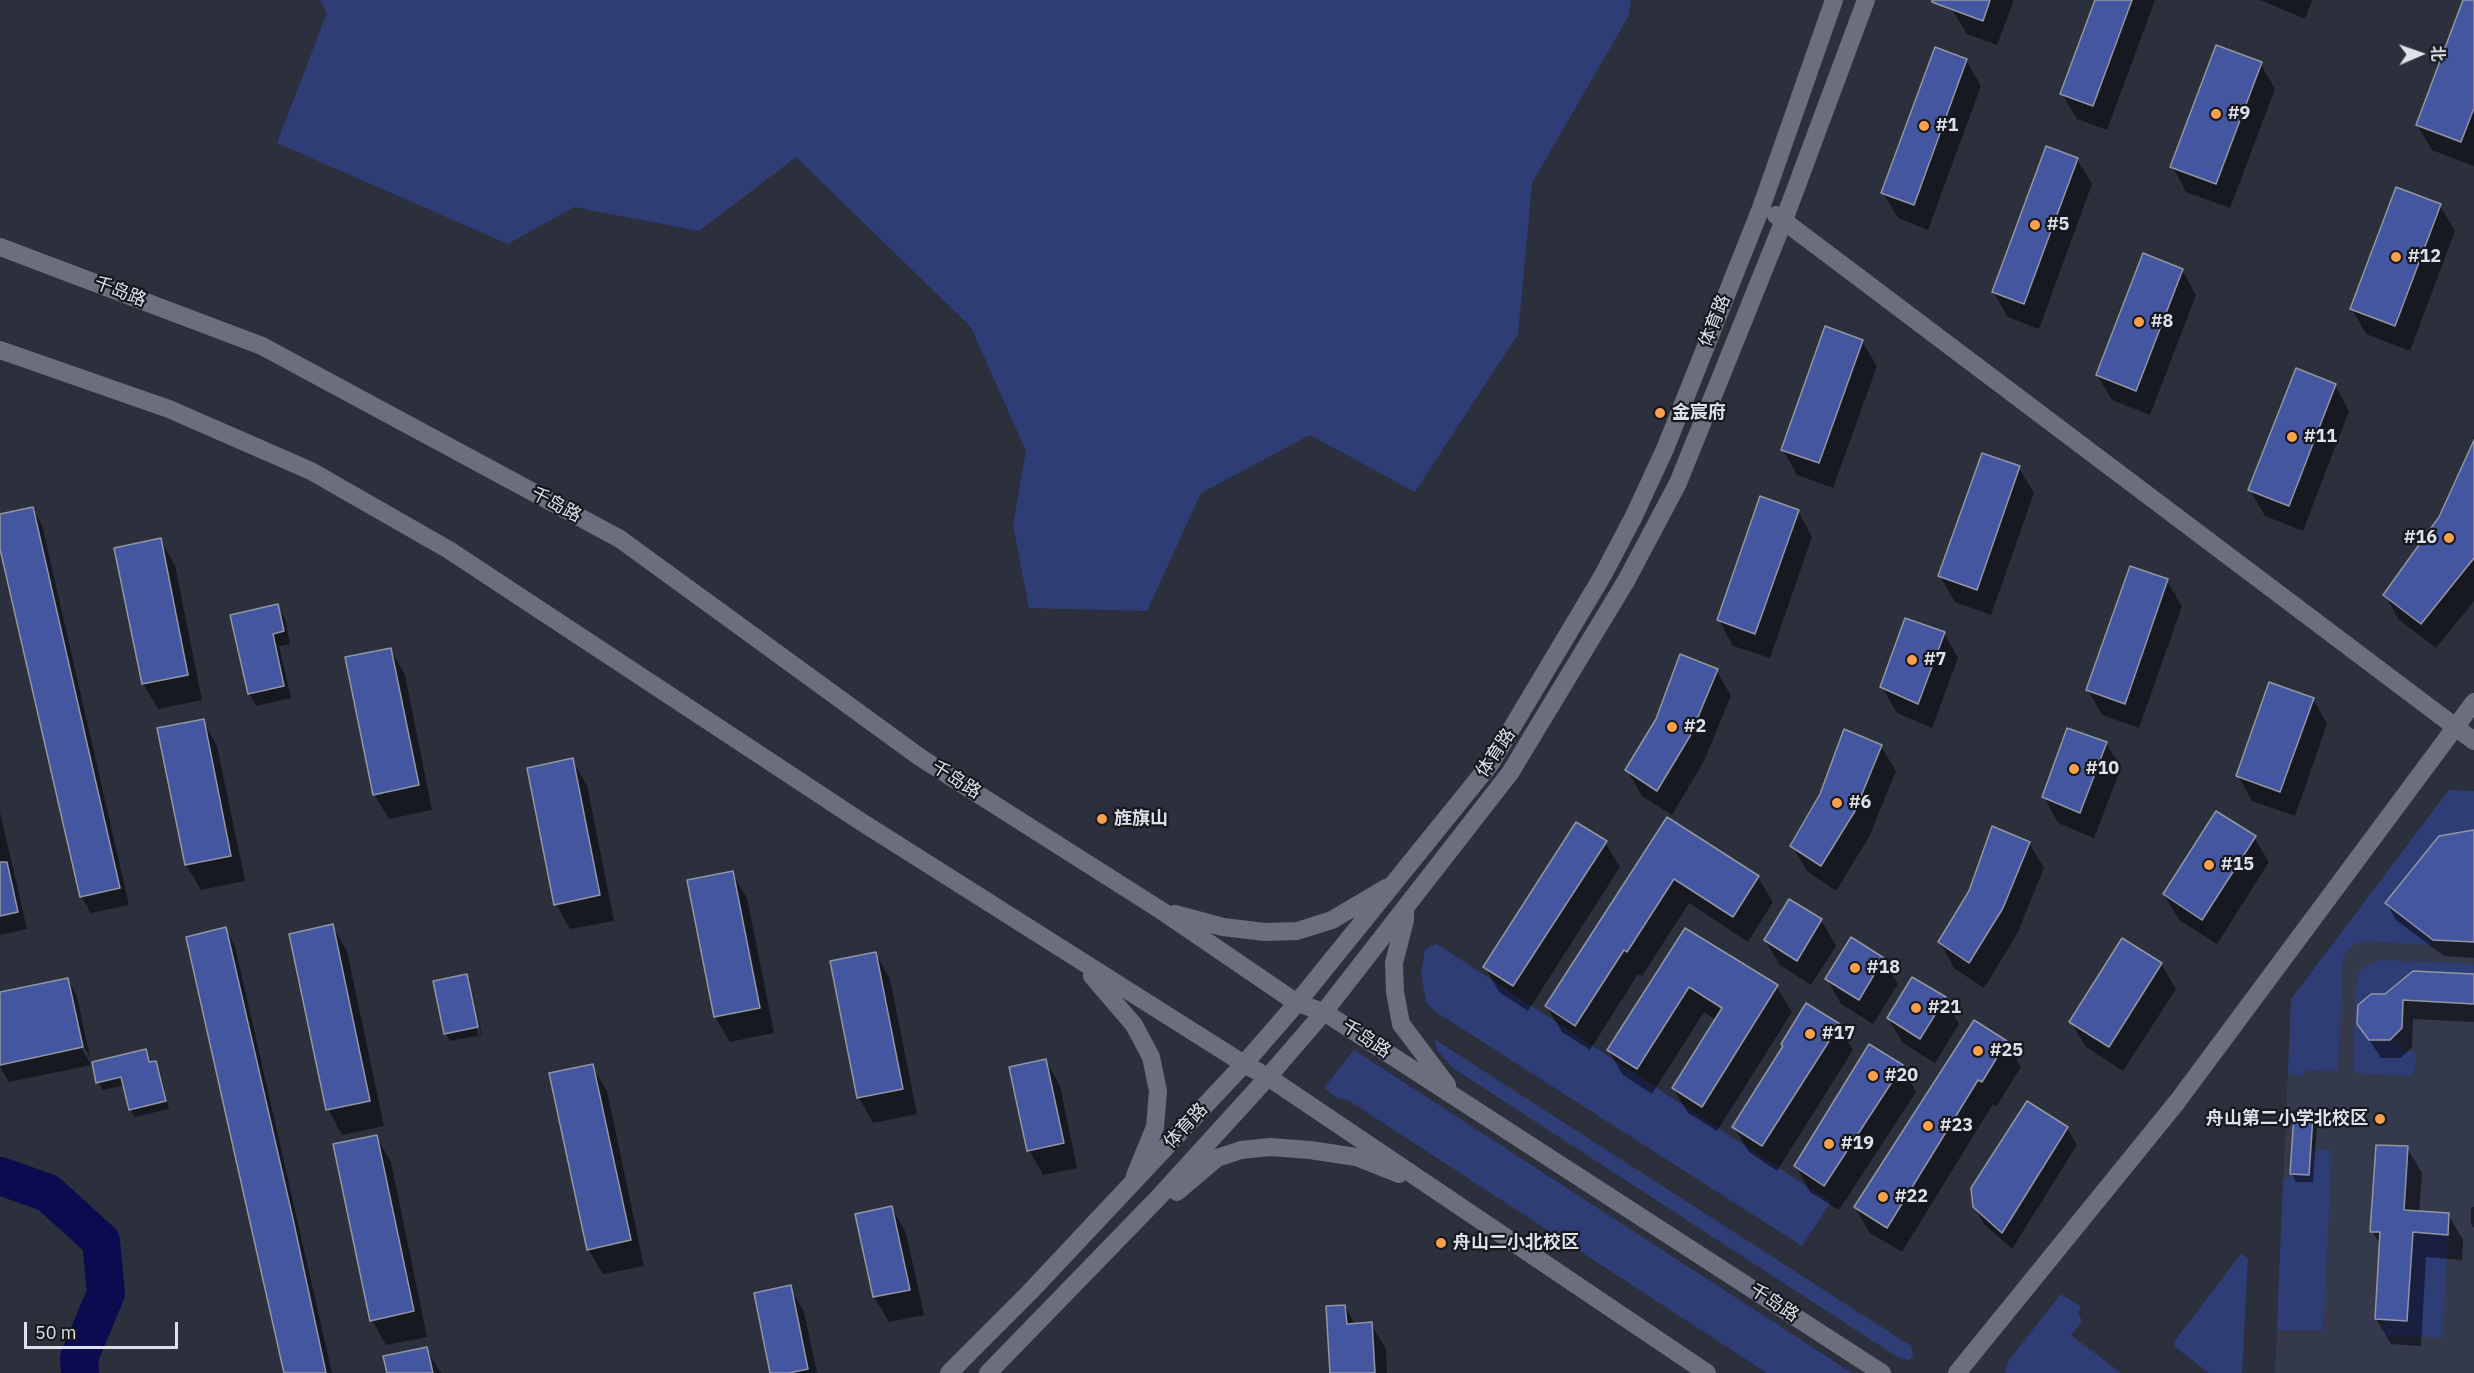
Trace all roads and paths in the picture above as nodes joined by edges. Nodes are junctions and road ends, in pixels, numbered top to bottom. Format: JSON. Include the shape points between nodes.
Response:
{"nodes":[{"id":1,"x":1834,"y":0,"type":"edge"},
{"id":2,"x":1866,"y":0,"type":"edge"},
{"id":3,"x":1761,"y":208,"type":"junction"},
{"id":4,"x":1784,"y":220,"type":"junction"},
{"id":5,"x":0,"y":247,"type":"edge"},
{"id":6,"x":0,"y":350,"type":"edge"},
{"id":7,"x":2474,"y":702,"type":"edge"},
{"id":8,"x":2455,"y":726,"type":"junction"},
{"id":9,"x":2474,"y":741,"type":"edge"},
{"id":10,"x":1393,"y":884,"type":"junction"},
{"id":11,"x":1405,"y":908,"type":"junction"},
{"id":12,"x":1162,"y":911,"type":"junction"},
{"id":13,"x":1070,"y":953,"type":"junction"},
{"id":14,"x":1297,"y":1004,"type":"junction"},
{"id":15,"x":1324,"y":1012,"type":"junction"},
{"id":16,"x":1244,"y":1064,"type":"junction"},
{"id":17,"x":1268,"y":1077,"type":"junction"},
{"id":18,"x":1460,"y":1100,"type":"junction"},
{"id":19,"x":1132,"y":1183,"type":"junction"},
{"id":20,"x":1428,"y":1184,"type":"junction"},
{"id":21,"x":1105,"y":1252,"type":"junction"},
{"id":22,"x":949,"y":1373,"type":"edge"},
{"id":23,"x":988,"y":1373,"type":"edge"},
{"id":24,"x":1707,"y":1373,"type":"edge"},
{"id":25,"x":1882,"y":1373,"type":"edge"},
{"id":26,"x":1957,"y":1373,"type":"edge"}],
"edges":[{"from":1,"to":3,"type":"street","name":"体育路"},
{"from":2,"to":4,"type":"street","name":"体育路"},
{"from":3,"to":4,"type":"street"},
{"from":3,"to":10,"type":"street","name":"体育路","via":[[1665,449],[1603,575],[1491,763]]},
{"from":4,"to":8,"type":"street"},
{"from":4,"to":11,"type":"street","name":"体育路","via":[[1678,483],[1626,581],[1509,773]]},
{"from":5,"to":12,"type":"street","name":"千岛路","via":[[262,346],[620,539],[921,758]]},
{"from":6,"to":13,"type":"street","via":[[169,409],[311,471],[449,550],[860,821]]},
{"from":7,"to":8,"type":"street"},
{"from":8,"to":9,"type":"street"},
{"from":8,"to":26,"type":"street","via":[[2177,1102]]},
{"from":10,"to":12,"type":"street","via":[[1332,920],[1297,931],[1223,927]]},
{"from":10,"to":14,"type":"street","name":"体育路"},
{"from":11,"to":15,"type":"street","name":"体育路"},
{"from":11,"to":18,"type":"street","via":[[1394,963],[1401,1023]]},
{"from":12,"to":14,"type":"street","name":"千岛路"},
{"from":13,"to":16,"type":"street"},
{"from":13,"to":19,"type":"street","via":[[1134,1025],[1151,1057],[1158,1091],[1155,1127]]},
{"from":14,"to":15,"type":"street","name":"千岛路"},
{"from":14,"to":16,"type":"street","name":"体育路"},
{"from":15,"to":17,"type":"street","name":"体育路"},
{"from":15,"to":18,"type":"street","name":"千岛路"},
{"from":16,"to":17,"type":"street"},
{"from":16,"to":19,"type":"street","name":"体育路"},
{"from":17,"to":20,"type":"street"},
{"from":17,"to":21,"type":"street","name":"体育路"},
{"from":18,"to":25,"type":"street","name":"千岛路"},
{"from":19,"to":22,"type":"street","name":"体育路"},
{"from":20,"to":21,"type":"street","via":[[1356,1157],[1280,1148],[1241,1150],[1217,1158],[1128,1239]]},
{"from":20,"to":24,"type":"street"},
{"from":21,"to":23,"type":"street","name":"体育路"}]}
